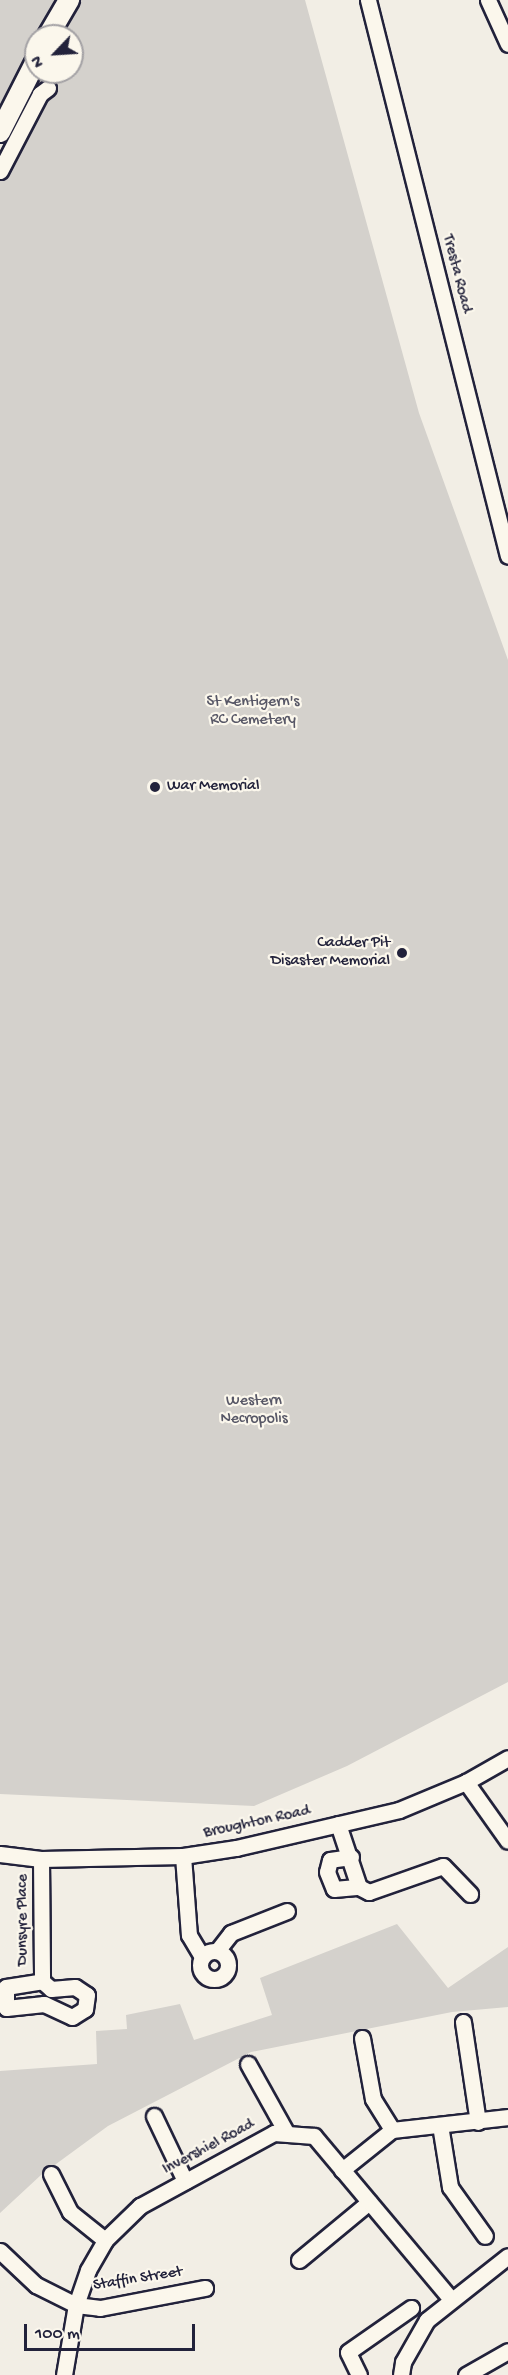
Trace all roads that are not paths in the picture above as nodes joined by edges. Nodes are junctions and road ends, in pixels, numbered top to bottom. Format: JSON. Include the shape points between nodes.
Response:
{"nodes":[{"id":1,"x":69,"y":0,"type":"edge"},
{"id":2,"x":368,"y":0,"type":"edge"},
{"id":3,"x":488,"y":0,"type":"edge"},
{"id":4,"x":55,"y":24,"type":"edge"},
{"id":5,"x":508,"y":44,"type":"edge"},
{"id":6,"x":24,"y":84,"type":"edge"},
{"id":7,"x":48,"y":88,"type":"dead end"},
{"id":8,"x":0,"y":132,"type":"edge"},
{"id":9,"x":0,"y":171,"type":"edge"},
{"id":10,"x":508,"y":556,"type":"edge"},
{"id":11,"x":508,"y":1758,"type":"edge"},
{"id":12,"x":466,"y":1782,"type":"junction"},
{"id":13,"x":338,"y":1824,"type":"junction"},
{"id":14,"x":508,"y":1841,"type":"edge"},
{"id":15,"x":0,"y":1854,"type":"edge"},
{"id":16,"x":183,"y":1856,"type":"junction"},
{"id":17,"x":351,"y":1857,"type":"junction"},
{"id":18,"x":41,"y":1859,"type":"junction"},
{"id":19,"x":359,"y":1887,"type":"junction"},
{"id":20,"x":470,"y":1894,"type":"dead end"},
{"id":21,"x":287,"y":1911,"type":"dead end"},
{"id":22,"x":217,"y":1951,"type":"junction"},
{"id":23,"x":202,"y":1957,"type":"junction"},
{"id":24,"x":42,"y":1980,"type":"junction"},
{"id":25,"x":463,"y":2022,"type":"dead end"},
{"id":26,"x":362,"y":2038,"type":"dead end"},
{"id":27,"x":248,"y":2064,"type":"dead end"},
{"id":28,"x":154,"y":2116,"type":"dead end"},
{"id":29,"x":508,"y":2117,"type":"edge"},
{"id":30,"x":478,"y":2122,"type":"junction"},
{"id":31,"x":440,"y":2125,"type":"junction"},
{"id":32,"x":393,"y":2130,"type":"junction"},
{"id":33,"x":286,"y":2132,"type":"junction"},
{"id":34,"x":342,"y":2170,"type":"junction"},
{"id":35,"x":51,"y":2174,"type":"dead end"},
{"id":36,"x":185,"y":2181,"type":"junction"},
{"id":37,"x":369,"y":2202,"type":"junction"},
{"id":38,"x":485,"y":2236,"type":"dead end"},
{"id":39,"x":105,"y":2240,"type":"junction"},
{"id":40,"x":0,"y":2251,"type":"edge"},
{"id":41,"x":299,"y":2260,"type":"dead end"},
{"id":42,"x":506,"y":2262,"type":"edge"},
{"id":43,"x":205,"y":2288,"type":"dead end"},
{"id":44,"x":450,"y":2298,"type":"junction"},
{"id":45,"x":76,"y":2305,"type":"junction"},
{"id":46,"x":411,"y":2308,"type":"dead end"},
{"id":47,"x":507,"y":2354,"type":"edge"},
{"id":48,"x":64,"y":2375,"type":"edge"},
{"id":49,"x":358,"y":2375,"type":"edge"},
{"id":50,"x":401,"y":2375,"type":"edge"},
{"id":51,"x":466,"y":2375,"type":"edge"}],
"edges":[{"from":1,"to":4,"type":"main road"},
{"from":2,"to":10,"type":"street","name":"Tresta Road"},
{"from":3,"to":5,"type":"street"},
{"from":6,"to":8,"type":"main road"},
{"from":7,"to":9,"type":"street","via":[[40,94]]},
{"from":11,"to":12,"type":"street","name":"Broughton Road"},
{"from":12,"to":13,"type":"street","name":"Broughton Road","via":[[399,1810]]},
{"from":12,"to":14,"type":"street"},
{"from":13,"to":16,"type":"street","name":"Broughton Road"},
{"from":13,"to":17,"type":"street"},
{"from":15,"to":18,"type":"street","name":"Broughton Road"},
{"from":16,"to":18,"type":"street","name":"Broughton Road"},
{"from":16,"to":23,"type":"street","via":[[189,1935]]},
{"from":17,"to":19,"type":"street"},
{"from":17,"to":19,"type":"street","via":[[330,1860],[327,1872],[334,1889]]},
{"from":18,"to":24,"type":"street","name":"Dunsyre Place"},
{"from":19,"to":20,"type":"street","via":[[369,1892],[443,1866]]},
{"from":21,"to":22,"type":"street","via":[[231,1933]]},
{"from":22,"to":23,"type":"street"},
{"from":22,"to":23,"type":"street","via":[[225,1956],[228,1965],[219,1978],[203,1974]]},
{"from":24,"to":24,"type":"street","name":"Dunsyre Place","via":[[51,1989],[75,1987],[87,1995],[85,2009],[72,2017],[44,2004],[6,2008],[6,1987]]},
{"from":25,"to":30,"type":"street"},
{"from":26,"to":32,"type":"street","via":[[374,2099]]},
{"from":27,"to":33,"type":"street"},
{"from":28,"to":36,"type":"street"},
{"from":29,"to":30,"type":"street"},
{"from":30,"to":31,"type":"street"},
{"from":31,"to":32,"type":"street"},
{"from":31,"to":38,"type":"street","via":[[450,2187]]},
{"from":32,"to":34,"type":"street"},
{"from":33,"to":34,"type":"street","name":"Invershiel Road","via":[[314,2136]]},
{"from":33,"to":36,"type":"street","name":"Invershiel Road","via":[[274,2133]]},
{"from":34,"to":37,"type":"street","name":"Invershiel Road"},
{"from":35,"to":39,"type":"street","via":[[70,2212]]},
{"from":36,"to":39,"type":"street","name":"Invershiel Road","via":[[140,2206]]},
{"from":37,"to":41,"type":"street"},
{"from":37,"to":44,"type":"street","name":"Invershiel Road"},
{"from":39,"to":45,"type":"street","name":"Invershiel Road","via":[[88,2270]]},
{"from":40,"to":45,"type":"street","via":[[36,2285]]},
{"from":42,"to":44,"type":"street"},
{"from":43,"to":45,"type":"street","name":"Staffin Street","via":[[100,2308]]},
{"from":44,"to":50,"type":"street","via":[[417,2332]]},
{"from":45,"to":48,"type":"street","name":"Invershiel Road"},
{"from":46,"to":49,"type":"street","via":[[348,2352]]},
{"from":47,"to":51,"type":"street"}]}
